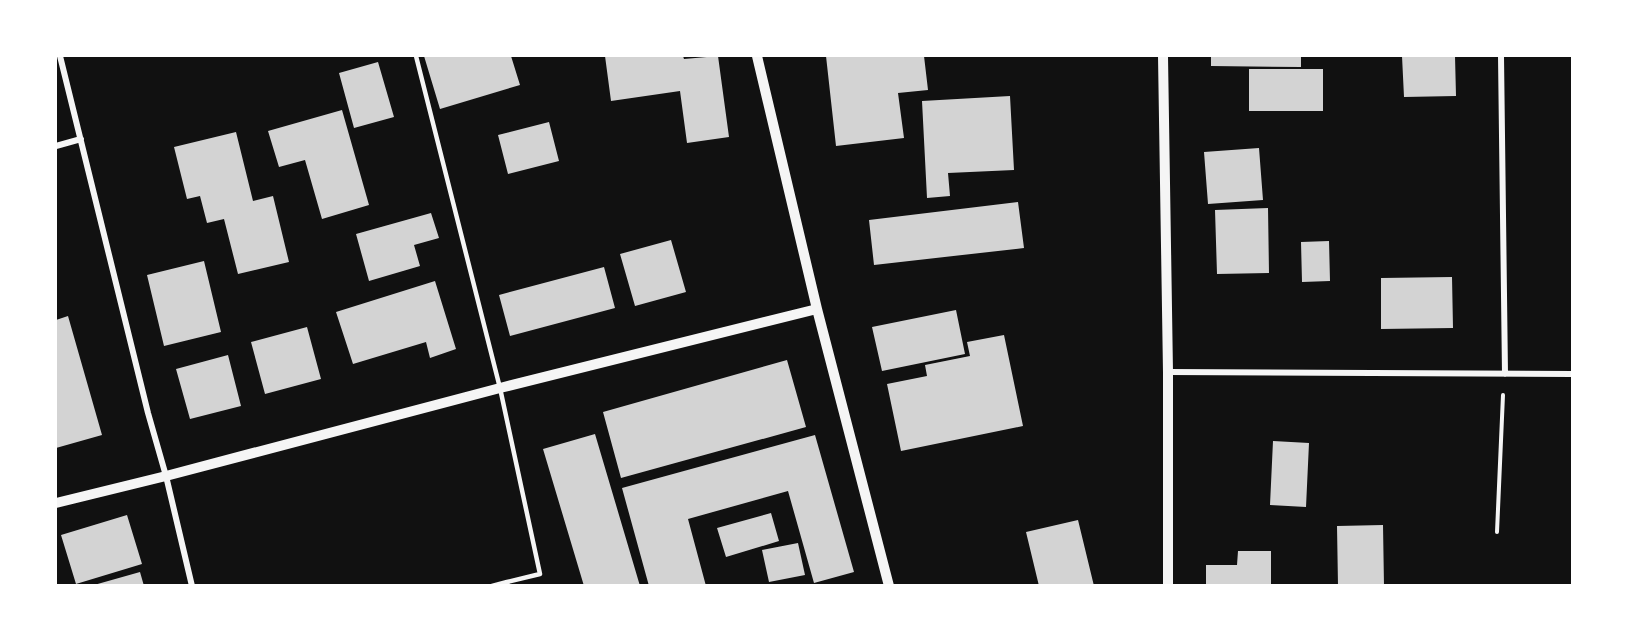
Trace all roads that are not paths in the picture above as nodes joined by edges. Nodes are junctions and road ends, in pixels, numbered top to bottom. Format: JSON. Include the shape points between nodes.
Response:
{"nodes":[{"id":1,"x":60,"y":56,"type":"edge"},
{"id":2,"x":416,"y":56,"type":"edge"},
{"id":3,"x":757,"y":56,"type":"edge"},
{"id":4,"x":1163,"y":56,"type":"edge"},
{"id":5,"x":1501,"y":56,"type":"edge"},
{"id":6,"x":81,"y":139,"type":"junction"},
{"id":7,"x":56,"y":146,"type":"edge"},
{"id":8,"x":817,"y":309,"type":"junction"},
{"id":9,"x":1168,"y":372,"type":"junction"},
{"id":10,"x":1505,"y":374,"type":"junction"},
{"id":11,"x":1572,"y":374,"type":"edge"},
{"id":12,"x":500,"y":388,"type":"junction"},
{"id":13,"x":166,"y":476,"type":"junction"},
{"id":14,"x":56,"y":503,"type":"edge"},
{"id":15,"x":508,"y":584,"type":"edge"},
{"id":16,"x":192,"y":585,"type":"edge"},
{"id":17,"x":492,"y":585,"type":"edge"},
{"id":18,"x":889,"y":585,"type":"edge"},
{"id":19,"x":1168,"y":585,"type":"edge"}],
"edges":[{"from":1,"to":6,"type":"street"},
{"from":2,"to":12,"type":"lane"},
{"from":3,"to":8,"type":"street"},
{"from":4,"to":9,"type":"street"},
{"from":5,"to":10,"type":"street"},
{"from":6,"to":7,"type":"street"},
{"from":6,"to":13,"type":"street"},
{"from":8,"to":12,"type":"street"},
{"from":8,"to":18,"type":"street"},
{"from":9,"to":10,"type":"street"},
{"from":9,"to":19,"type":"street"},
{"from":10,"to":11,"type":"street"},
{"from":12,"to":13,"type":"street"},
{"from":12,"to":15,"type":"lane","via":[[540,574]]},
{"from":13,"to":14,"type":"street"},
{"from":13,"to":16,"type":"street"},
{"from":15,"to":17,"type":"lane"}]}
